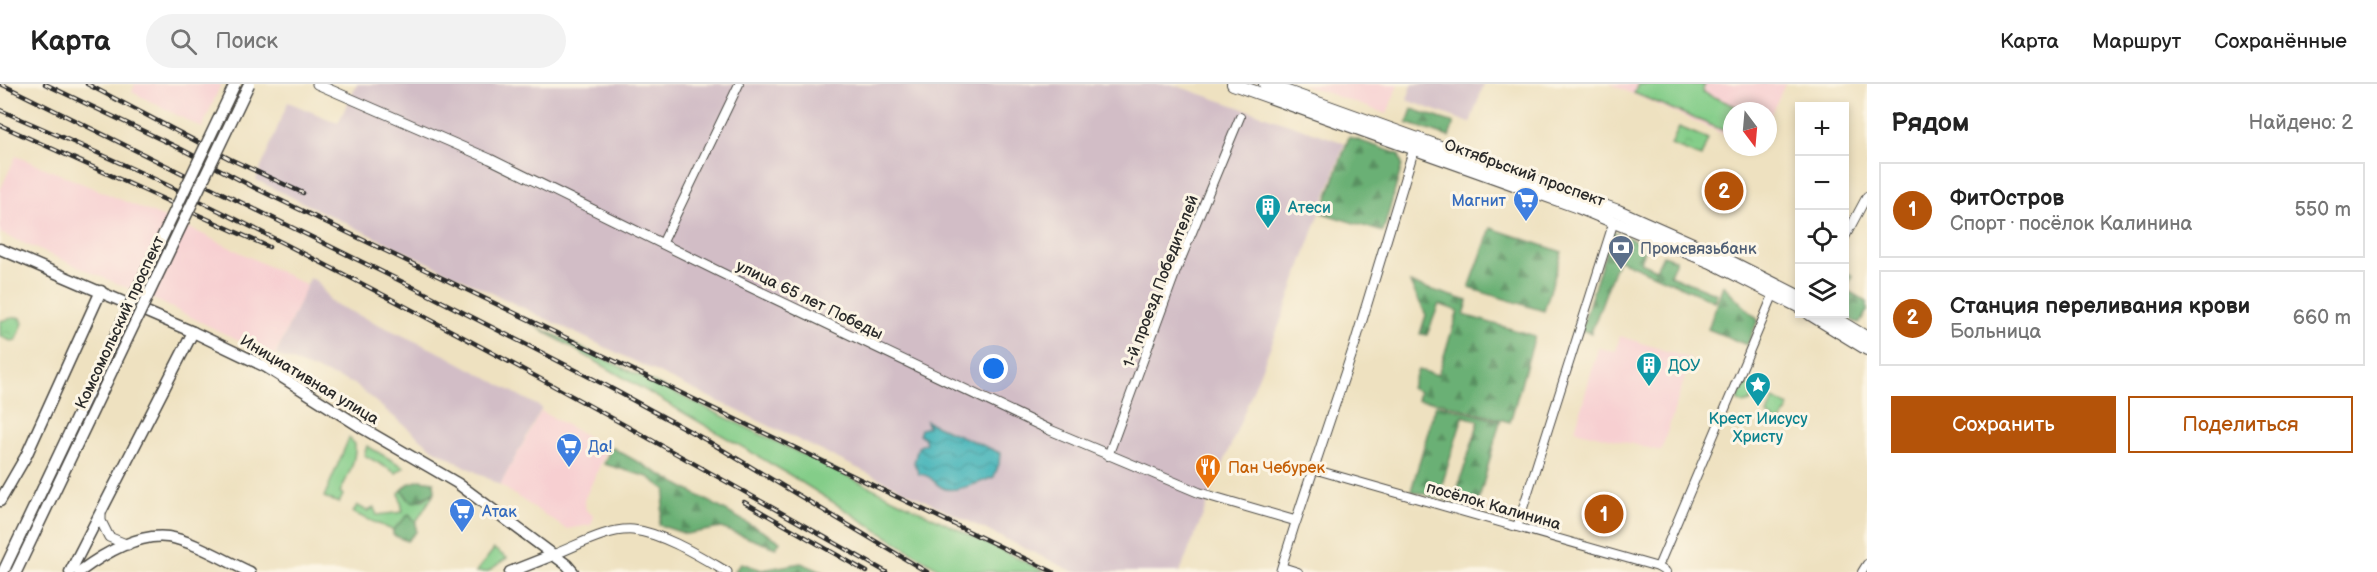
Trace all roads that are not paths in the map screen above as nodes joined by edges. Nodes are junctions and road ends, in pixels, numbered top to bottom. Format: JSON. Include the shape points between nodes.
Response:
{"nodes":[{"id":1,"x":235,"y":84,"type":"edge"},
{"id":2,"x":249,"y":84,"type":"edge"},
{"id":3,"x":317,"y":84,"type":"edge"},
{"id":4,"x":740,"y":84,"type":"edge"},
{"id":5,"x":1233,"y":84,"type":"edge"},
{"id":6,"x":1265,"y":84,"type":"edge"},
{"id":7,"x":1240,"y":117,"type":"dead end"},
{"id":8,"x":1415,"y":145,"type":"junction"},
{"id":9,"x":1867,"y":196,"type":"edge"},
{"id":10,"x":1614,"y":221,"type":"junction"},
{"id":11,"x":1849,"y":231,"type":"edge"},
{"id":12,"x":662,"y":244,"type":"junction"},
{"id":13,"x":0,"y":249,"type":"edge"},
{"id":14,"x":101,"y":291,"type":"junction"},
{"id":15,"x":1774,"y":293,"type":"junction"},
{"id":16,"x":1795,"y":294,"type":"edge"},
{"id":17,"x":1795,"y":304,"type":"edge"},
{"id":18,"x":1817,"y":318,"type":"edge"},
{"id":19,"x":1834,"y":318,"type":"edge"},
{"id":20,"x":193,"y":332,"type":"junction"},
{"id":21,"x":1867,"y":338,"type":"edge"},
{"id":22,"x":1867,"y":349,"type":"edge"},
{"id":23,"x":1108,"y":456,"type":"junction"},
{"id":24,"x":1313,"y":469,"type":"junction"},
{"id":25,"x":0,"y":501,"type":"edge"},
{"id":26,"x":101,"y":513,"type":"junction"},
{"id":27,"x":1296,"y":521,"type":"junction"},
{"id":28,"x":1517,"y":527,"type":"junction"},
{"id":29,"x":128,"y":545,"type":"junction"},
{"id":30,"x":553,"y":555,"type":"junction"},
{"id":31,"x":1867,"y":564,"type":"edge"},
{"id":32,"x":1658,"y":567,"type":"junction"},
{"id":33,"x":1281,"y":569,"type":"edge"},
{"id":34,"x":3,"y":572,"type":"edge"},
{"id":35,"x":16,"y":572,"type":"edge"},
{"id":36,"x":70,"y":572,"type":"edge"},
{"id":37,"x":79,"y":572,"type":"edge"},
{"id":38,"x":250,"y":572,"type":"edge"},
{"id":39,"x":510,"y":572,"type":"edge"},
{"id":40,"x":573,"y":572,"type":"edge"},
{"id":41,"x":727,"y":572,"type":"edge"},
{"id":42,"x":1298,"y":572,"type":"edge"},
{"id":43,"x":1666,"y":572,"type":"edge"},
{"id":44,"x":1862,"y":572,"type":"edge"}],
"edges":[{"from":1,"to":34,"type":"main road","name":"Комсомольский проспект","bridge":true},
{"from":2,"to":35,"type":"main road","name":"Комсомольский проспект","bridge":true},
{"from":3,"to":12,"type":"street","name":"улица 65 лет Победы","via":[[490,159]]},
{"from":4,"to":12,"type":"street"},
{"from":5,"to":8,"type":"main road","name":"Октябрьский проспект"},
{"from":6,"to":8,"type":"main road","name":"Октябрьский проспект"},
{"from":7,"to":23,"type":"street","name":"1-й проезд Победителей","via":[[1176,271]]},
{"from":8,"to":10,"type":"main road","name":"Октябрьский проспект"},
{"from":8,"to":16,"type":"main road","name":"Октябрьский проспект","via":[[1618,212]]},
{"from":8,"to":24,"type":"street"},
{"from":9,"to":11,"type":"street"},
{"from":10,"to":15,"type":"main road","name":"Октябрьский проспект"},
{"from":10,"to":28,"type":"street"},
{"from":12,"to":23,"type":"street","name":"улица 65 лет Победы"},
{"from":13,"to":14,"type":"main road","name":"Инициативная улица"},
{"from":14,"to":20,"type":"main road","name":"Инициативная улица"},
{"from":14,"to":25,"type":"main road","via":[[26,456]]},
{"from":15,"to":17,"type":"main road","name":"Октябрьский проспект"},
{"from":15,"to":32,"type":"street"},
{"from":18,"to":22,"type":"main road"},
{"from":19,"to":21,"type":"main road"},
{"from":20,"to":26,"type":"main road"},
{"from":20,"to":30,"type":"main road","name":"Инициативная улица","via":[[266,367],[429,465]]},
{"from":23,"to":27,"type":"street","name":"улица 65 лет Победы","via":[[1200,493]]},
{"from":24,"to":27,"type":"street"},
{"from":24,"to":28,"type":"street","name":"посёлок Калинина"},
{"from":26,"to":29,"type":"street","via":[[109,537]]},
{"from":26,"to":36,"type":"main road"},
{"from":27,"to":33,"type":"street"},
{"from":28,"to":32,"type":"street","name":"посёлок Калинина"},
{"from":29,"to":37,"type":"main road"},
{"from":29,"to":38,"type":"main road","via":[[171,537]]},
{"from":30,"to":39,"type":"main road"},
{"from":30,"to":40,"type":"main road","name":"Инициативная улица"},
{"from":30,"to":41,"type":"street","via":[[605,535],[632,530],[657,536]]},
{"from":31,"to":44,"type":"street"},
{"from":32,"to":43,"type":"street","name":"посёлок Калинина"},
{"from":33,"to":42,"type":"street"}]}
